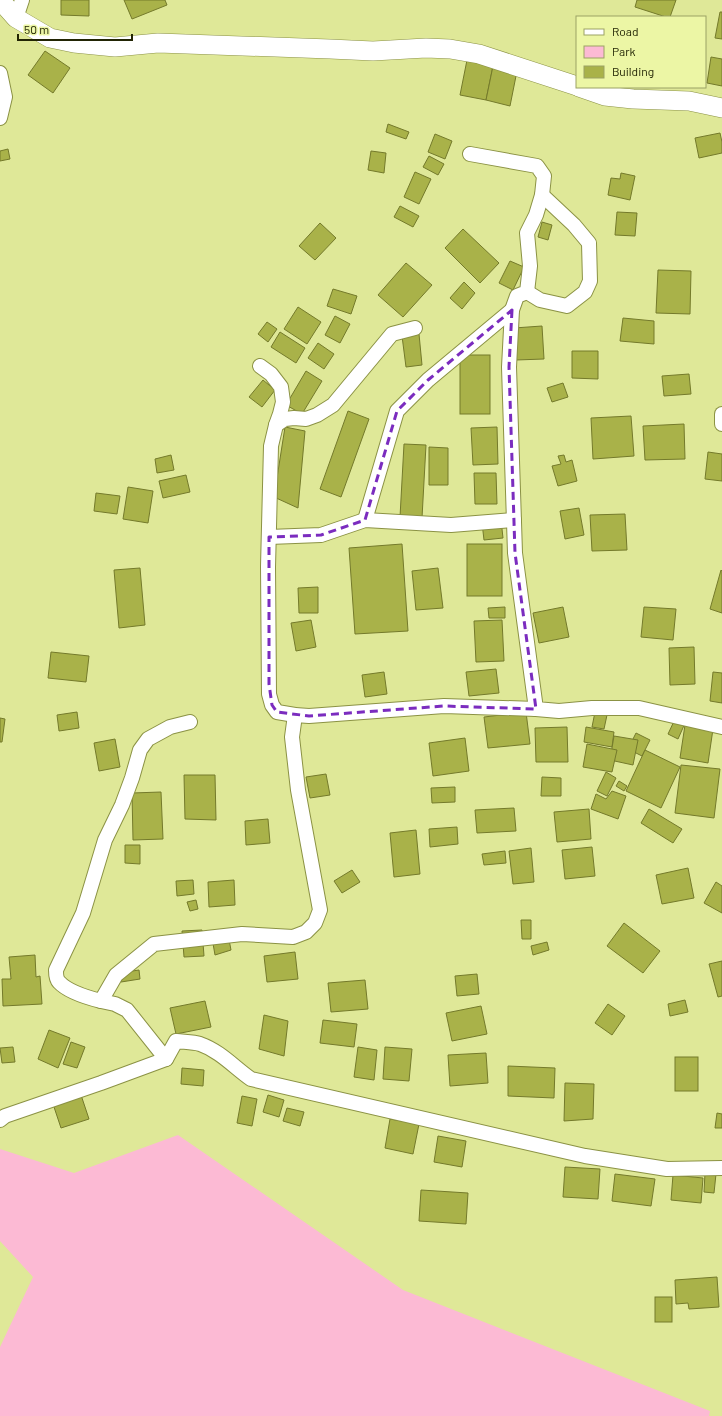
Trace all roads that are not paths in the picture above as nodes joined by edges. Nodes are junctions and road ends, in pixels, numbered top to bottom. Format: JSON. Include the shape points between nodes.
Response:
{"nodes":[{"id":1,"x":0,"y":0,"type":"edge"},
{"id":2,"x":22,"y":0,"type":"edge"},
{"id":3,"x":16,"y":18,"type":"junction"},
{"id":4,"x":0,"y":73,"type":"edge"},
{"id":5,"x":576,"y":86,"type":"edge"},
{"id":6,"x":581,"y":88,"type":"edge"},
{"id":7,"x":722,"y":108,"type":"edge"},
{"id":8,"x":0,"y":118,"type":"edge"},
{"id":9,"x":470,"y":154,"type":"dead end"},
{"id":10,"x":542,"y":195,"type":"junction"},
{"id":11,"x":527,"y":292,"type":"junction"},
{"id":12,"x":512,"y":310,"type":"junction"},
{"id":13,"x":415,"y":328,"type":"dead end"},
{"id":14,"x":260,"y":366,"type":"dead end"},
{"id":15,"x":722,"y":414,"type":"edge"},
{"id":16,"x":722,"y":424,"type":"edge"},
{"id":17,"x":276,"y":425,"type":"junction"},
{"id":18,"x":365,"y":520,"type":"junction"},
{"id":19,"x":514,"y":520,"type":"junction"},
{"id":20,"x":269,"y":537,"type":"junction"},
{"id":21,"x":536,"y":709,"type":"junction"},
{"id":22,"x":295,"y":715,"type":"junction"},
{"id":23,"x":190,"y":722,"type":"dead end"},
{"id":24,"x":722,"y":727,"type":"edge"},
{"id":25,"x":101,"y":1001,"type":"junction"},
{"id":26,"x":166,"y":1059,"type":"junction"},
{"id":27,"x":0,"y":1120,"type":"edge"},
{"id":28,"x":722,"y":1168,"type":"edge"}],
"edges":[{"from":1,"to":3,"type":"street"},
{"from":2,"to":3,"type":"street"},
{"from":3,"to":5,"type":"street","via":[[50,38],[115,47],[158,43],[373,51],[450,49],[479,54]]},
{"from":4,"to":8,"type":"street","via":[[5,97]]},
{"from":6,"to":7,"type":"street","via":[[606,96],[689,100]]},
{"from":9,"to":10,"type":"street","via":[[536,166],[544,176]]},
{"from":10,"to":11,"type":"street","via":[[527,233],[530,266]]},
{"from":10,"to":11,"type":"street","via":[[589,243],[590,281],[585,292],[567,306],[540,300]]},
{"from":11,"to":12,"type":"street","via":[[517,296]]},
{"from":12,"to":18,"type":"street","via":[[428,380],[397,411]]},
{"from":12,"to":19,"type":"street","via":[[509,367]]},
{"from":13,"to":17,"type":"street","via":[[392,334],[333,405],[306,419],[285,419]]},
{"from":14,"to":17,"type":"street","via":[[271,374],[281,387],[283,402]]},
{"from":15,"to":16,"type":"street"},
{"from":17,"to":20,"type":"street","via":[[271,446]]},
{"from":18,"to":19,"type":"street","via":[[451,525]]},
{"from":18,"to":20,"type":"street","via":[[321,535]]},
{"from":19,"to":21,"type":"street","via":[[515,553]]},
{"from":20,"to":22,"type":"street","via":[[269,694],[277,712]]},
{"from":21,"to":22,"type":"street","via":[[444,706]]},
{"from":21,"to":24,"type":"street","via":[[559,712],[592,708],[639,708]]},
{"from":22,"to":25,"type":"street","via":[[292,737],[298,790],[320,910],[315,923],[306,932],[293,937],[242,934],[154,944],[116,975]]},
{"from":23,"to":25,"type":"street","via":[[170,727],[148,739],[140,750],[122,805],[105,840],[83,913],[56,970],[59,982],[71,990]]},
{"from":25,"to":26,"type":"street","via":[[127,1010]]},
{"from":26,"to":27,"type":"street"},
{"from":26,"to":28,"type":"street","via":[[176,1041],[199,1044],[218,1052],[251,1079],[585,1156],[667,1170]]}]}
